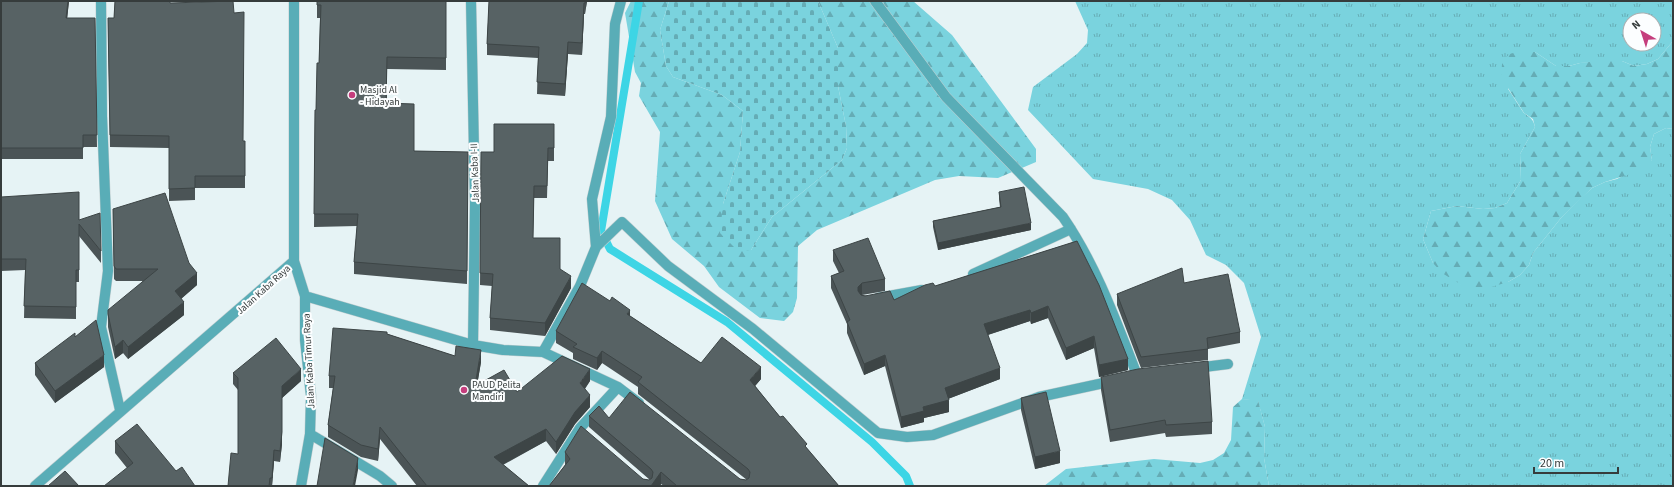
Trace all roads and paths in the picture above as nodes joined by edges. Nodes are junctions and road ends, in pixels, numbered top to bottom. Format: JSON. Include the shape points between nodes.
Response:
{"nodes":[{"id":1,"x":101,"y":1,"type":"edge"},
{"id":2,"x":294,"y":1,"type":"edge"},
{"id":3,"x":471,"y":1,"type":"edge"},
{"id":4,"x":621,"y":1,"type":"edge"},
{"id":5,"x":875,"y":1,"type":"edge"},
{"id":6,"x":1071,"y":229,"type":"junction"},
{"id":7,"x":598,"y":245,"type":"junction"},
{"id":8,"x":294,"y":262,"type":"junction"},
{"id":9,"x":962,"y":278,"type":"edge"},
{"id":10,"x":933,"y":287,"type":"edge"},
{"id":11,"x":305,"y":296,"type":"junction"},
{"id":12,"x":872,"y":300,"type":"edge"},
{"id":13,"x":472,"y":345,"type":"junction"},
{"id":14,"x":543,"y":352,"type":"junction"},
{"id":15,"x":1228,"y":364,"type":"dead end"},
{"id":16,"x":1182,"y":370,"type":"edge"},
{"id":17,"x":618,"y":387,"type":"junction"},
{"id":18,"x":120,"y":410,"type":"junction"},
{"id":19,"x":649,"y":411,"type":"edge"},
{"id":20,"x":310,"y":434,"type":"junction"},
{"id":21,"x":35,"y":486,"type":"edge"},
{"id":22,"x":301,"y":486,"type":"edge"},
{"id":23,"x":392,"y":486,"type":"edge"},
{"id":24,"x":543,"y":486,"type":"edge"}],
"edges":[{"from":1,"to":18,"type":"street","via":[[108,271],[101,327]]},
{"from":2,"to":8,"type":"street","name":"Jalan Kaba Raya"},
{"from":3,"to":13,"type":"street","name":"Jalan Kaba I-II","via":[[475,202]]},
{"from":4,"to":7,"type":"street","via":[[615,24],[611,117],[592,199]]},
{"from":5,"to":6,"type":"street","via":[[946,97]]},
{"from":6,"to":7,"type":"street","via":[[1110,303],[1133,376],[1039,398],[934,435],[907,437],[878,433],[753,329],[668,266],[622,222]]},
{"from":6,"to":9,"type":"street","via":[[984,271]]},
{"from":7,"to":14,"type":"street","via":[[580,286]]},
{"from":8,"to":11,"type":"street","name":"Jalan Kaba Timur Raya"},
{"from":8,"to":18,"type":"street","name":"Jalan Kaba Raya"},
{"from":10,"to":12,"type":"street"},
{"from":11,"to":13,"type":"street"},
{"from":11,"to":20,"type":"street","name":"Jalan Kaba Timur Raya","via":[[305,340],[311,396]]},
{"from":13,"to":14,"type":"street"},
{"from":14,"to":17,"type":"street"},
{"from":15,"to":16,"type":"street"},
{"from":17,"to":19,"type":"street"},
{"from":17,"to":24,"type":"street"},
{"from":18,"to":21,"type":"street","name":"Jalan Kaba Raya"},
{"from":20,"to":22,"type":"street","name":"Jalan Kaba Timur Raya"},
{"from":20,"to":23,"type":"street","via":[[380,476]]}]}
